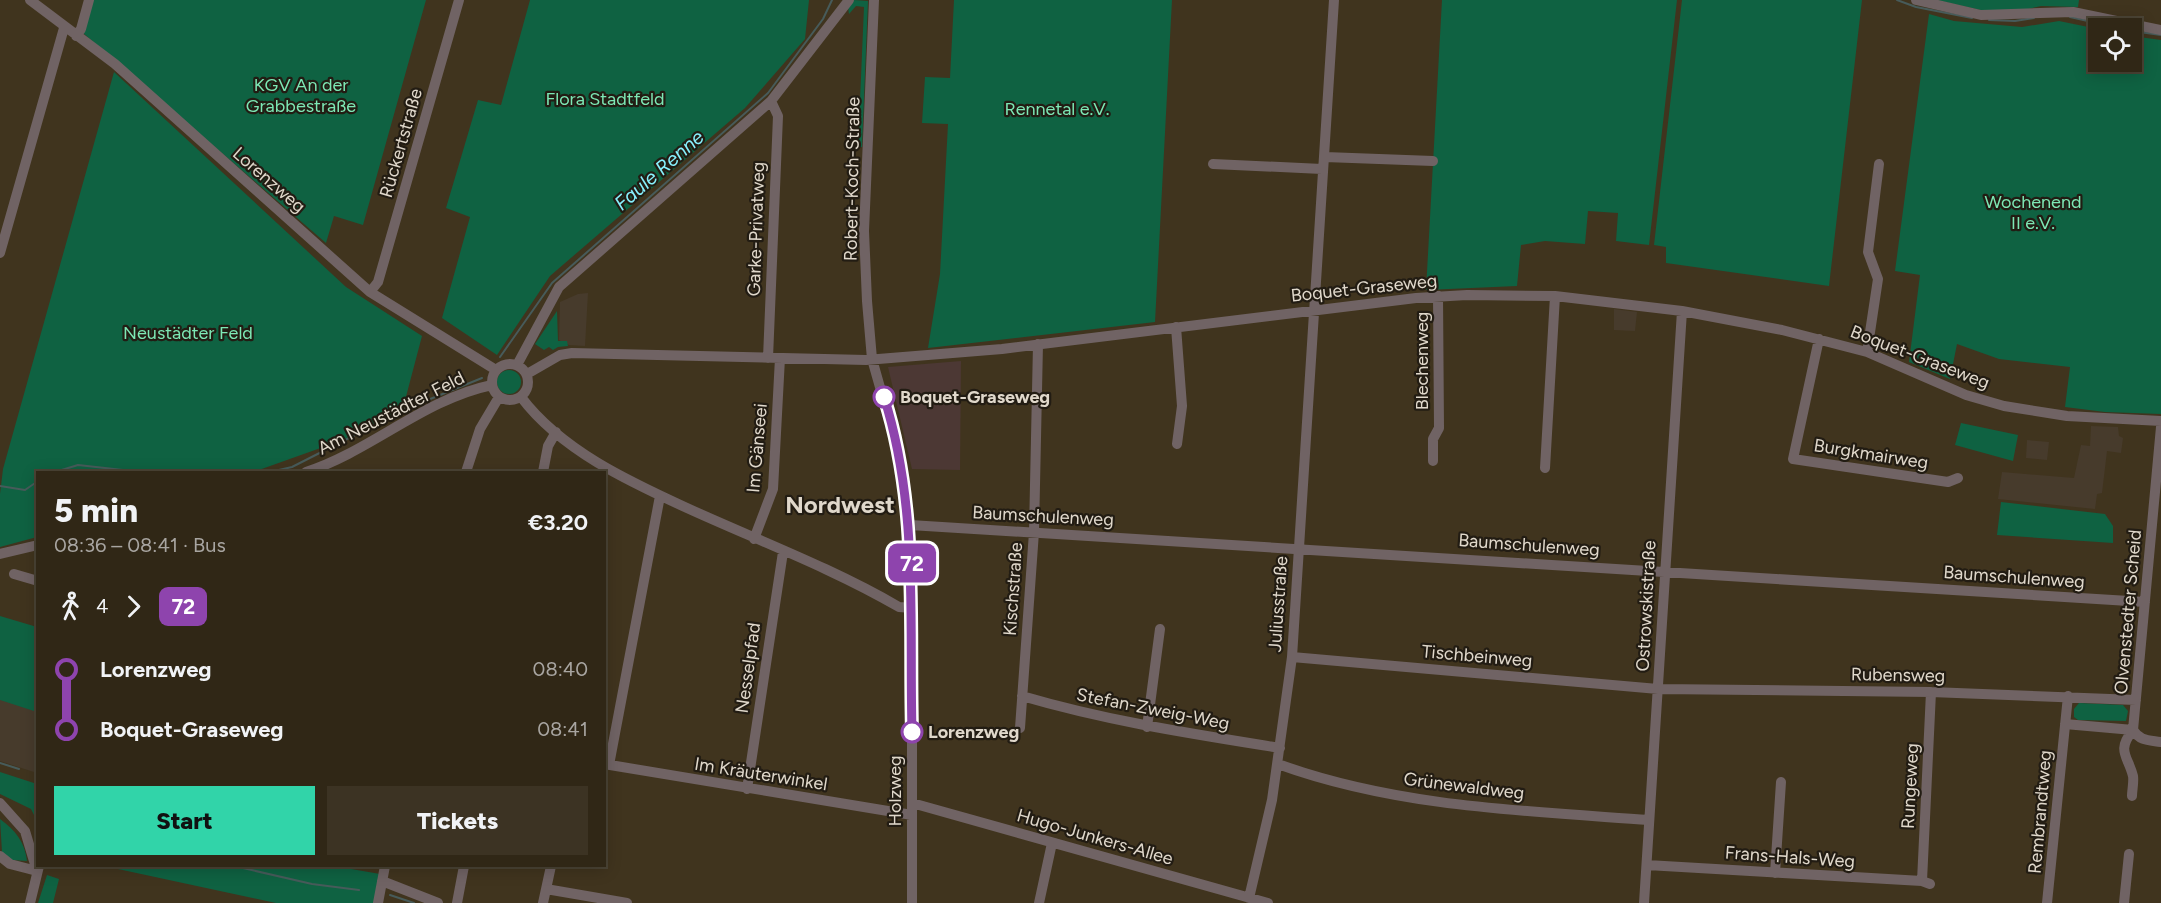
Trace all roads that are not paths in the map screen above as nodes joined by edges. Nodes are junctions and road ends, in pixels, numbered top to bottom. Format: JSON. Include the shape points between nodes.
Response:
{"nodes":[{"id":1,"x":30,"y":0,"type":"edge"},
{"id":2,"x":89,"y":0,"type":"edge"},
{"id":3,"x":459,"y":0,"type":"edge"},
{"id":4,"x":849,"y":0,"type":"edge"},
{"id":5,"x":874,"y":0,"type":"edge"},
{"id":6,"x":1334,"y":0,"type":"edge"},
{"id":7,"x":1916,"y":0,"type":"edge"},
{"id":8,"x":64,"y":28,"type":"junction"},
{"id":9,"x":2161,"y":30,"type":"edge"},
{"id":10,"x":76,"y":36,"type":"junction"},
{"id":11,"x":771,"y":101,"type":"junction"},
{"id":12,"x":1325,"y":157,"type":"junction"},
{"id":13,"x":1433,"y":161,"type":"dead end"},
{"id":14,"x":1213,"y":164,"type":"dead end"},
{"id":15,"x":1879,"y":164,"type":"dead end"},
{"id":16,"x":1322,"y":169,"type":"junction"},
{"id":17,"x":0,"y":254,"type":"edge"},
{"id":18,"x":370,"y":292,"type":"junction"},
{"id":19,"x":1438,"y":296,"type":"junction"},
{"id":20,"x":1555,"y":296,"type":"junction"},
{"id":21,"x":1314,"y":310,"type":"junction"},
{"id":22,"x":1682,"y":311,"type":"junction"},
{"id":23,"x":1176,"y":327,"type":"junction"},
{"id":24,"x":1819,"y":339,"type":"junction"},
{"id":25,"x":1038,"y":344,"type":"junction"},
{"id":26,"x":1867,"y":352,"type":"junction"},
{"id":27,"x":768,"y":358,"type":"junction"},
{"id":28,"x":780,"y":358,"type":"junction"},
{"id":29,"x":872,"y":359,"type":"junction"},
{"id":30,"x":517,"y":365,"type":"junction"},
{"id":31,"x":496,"y":370,"type":"junction"},
{"id":32,"x":527,"y":374,"type":"junction"},
{"id":33,"x":492,"y":385,"type":"junction"},
{"id":34,"x":499,"y":397,"type":"junction"},
{"id":35,"x":521,"y":397,"type":"junction"},
{"id":36,"x":2161,"y":421,"type":"edge"},
{"id":37,"x":2161,"y":427,"type":"edge"},
{"id":38,"x":556,"y":432,"type":"junction"},
{"id":39,"x":1177,"y":444,"type":"dead end"},
{"id":40,"x":1433,"y":461,"type":"dead end"},
{"id":41,"x":1545,"y":468,"type":"dead end"},
{"id":42,"x":309,"y":471,"type":"edge"},
{"id":43,"x":466,"y":471,"type":"edge"},
{"id":44,"x":543,"y":471,"type":"edge"},
{"id":45,"x":1958,"y":478,"type":"dead end"},
{"id":46,"x":660,"y":496,"type":"junction"},
{"id":47,"x":909,"y":525,"type":"junction"},
{"id":48,"x":1034,"y":532,"type":"junction"},
{"id":49,"x":754,"y":539,"type":"junction"},
{"id":50,"x":36,"y":546,"type":"edge"},
{"id":51,"x":1298,"y":548,"type":"junction"},
{"id":52,"x":14,"y":552,"type":"junction"},
{"id":53,"x":783,"y":552,"type":"junction"},
{"id":54,"x":0,"y":554,"type":"edge"},
{"id":55,"x":0,"y":560,"type":"edge"},
{"id":56,"x":1665,"y":570,"type":"junction"},
{"id":57,"x":14,"y":573,"type":"dead end"},
{"id":58,"x":36,"y":580,"type":"edge"},
{"id":59,"x":2145,"y":602,"type":"junction"},
{"id":60,"x":912,"y":608,"type":"junction"},
{"id":61,"x":1160,"y":628,"type":"dead end"},
{"id":62,"x":1292,"y":657,"type":"junction"},
{"id":63,"x":1658,"y":689,"type":"junction"},
{"id":64,"x":1931,"y":692,"type":"junction"},
{"id":65,"x":1022,"y":696,"type":"junction"},
{"id":66,"x":2068,"y":696,"type":"junction"},
{"id":67,"x":2136,"y":700,"type":"junction"},
{"id":68,"x":2065,"y":724,"type":"junction"},
{"id":69,"x":1147,"y":727,"type":"junction"},
{"id":70,"x":1020,"y":728,"type":"dead end"},
{"id":71,"x":2133,"y":730,"type":"junction"},
{"id":72,"x":2161,"y":742,"type":"edge"},
{"id":73,"x":1280,"y":748,"type":"junction"},
{"id":74,"x":1278,"y":764,"type":"junction"},
{"id":75,"x":607,"y":765,"type":"edge"},
{"id":76,"x":1781,"y":782,"type":"dead end"},
{"id":77,"x":747,"y":789,"type":"junction"},
{"id":78,"x":2132,"y":796,"type":"dead end"},
{"id":79,"x":0,"y":803,"type":"edge"},
{"id":80,"x":912,"y":803,"type":"junction"},
{"id":81,"x":912,"y":815,"type":"junction"},
{"id":82,"x":1649,"y":820,"type":"junction"},
{"id":83,"x":36,"y":840,"type":"edge"},
{"id":84,"x":1052,"y":843,"type":"junction"},
{"id":85,"x":2129,"y":854,"type":"dead end"},
{"id":86,"x":0,"y":856,"type":"edge"},
{"id":87,"x":36,"y":861,"type":"edge"},
{"id":88,"x":1647,"y":865,"type":"junction"},
{"id":89,"x":385,"y":867,"type":"edge"},
{"id":90,"x":464,"y":867,"type":"edge"},
{"id":91,"x":551,"y":867,"type":"edge"},
{"id":92,"x":38,"y":868,"type":"edge"},
{"id":93,"x":1775,"y":873,"type":"junction"},
{"id":94,"x":382,"y":881,"type":"junction"},
{"id":95,"x":1926,"y":883,"type":"joint"},
{"id":96,"x":546,"y":889,"type":"junction"},
{"id":97,"x":1250,"y":898,"type":"junction"},
{"id":98,"x":30,"y":903,"type":"edge"},
{"id":99,"x":378,"y":903,"type":"edge"},
{"id":100,"x":438,"y":903,"type":"edge"},
{"id":101,"x":457,"y":903,"type":"edge"},
{"id":102,"x":543,"y":903,"type":"edge"},
{"id":103,"x":627,"y":903,"type":"edge"},
{"id":104,"x":912,"y":903,"type":"edge"},
{"id":105,"x":1039,"y":903,"type":"edge"},
{"id":106,"x":1268,"y":903,"type":"edge"},
{"id":107,"x":1644,"y":903,"type":"edge"},
{"id":108,"x":2047,"y":903,"type":"edge"},
{"id":109,"x":2124,"y":903,"type":"edge"}],
"edges":[{"from":1,"to":8,"type":"street","name":"Lorenzweg"},
{"from":2,"to":10,"type":"street"},
{"from":3,"to":18,"type":"street","name":"Rückertstraße","via":[[378,282]]},
{"from":4,"to":11,"type":"street"},
{"from":5,"to":29,"type":"street","name":"Robert-Koch-Straße","via":[[864,231]]},
{"from":6,"to":12,"type":"street","name":"Juliusstraße"},
{"from":7,"to":9,"type":"street","via":[[1981,15],[2073,12]]},
{"from":8,"to":10,"type":"street","name":"Lorenzweg"},
{"from":8,"to":17,"type":"street"},
{"from":10,"to":18,"type":"street","name":"Lorenzweg","via":[[123,71]]},
{"from":11,"to":27,"type":"street","name":"Garke-Privatweg","via":[[777,116]]},
{"from":11,"to":30,"type":"street","via":[[559,287]]},
{"from":12,"to":13,"type":"street"},
{"from":12,"to":16,"type":"street","name":"Juliusstraße"},
{"from":14,"to":16,"type":"street"},
{"from":15,"to":26,"type":"street","via":[[1868,252],[1878,279]]},
{"from":16,"to":21,"type":"street","name":"Juliusstraße"},
{"from":18,"to":31,"type":"street","name":"Lorenzweg"},
{"from":19,"to":20,"type":"street","name":"Boquet-Graseweg"},
{"from":19,"to":21,"type":"street","name":"Boquet-Graseweg"},
{"from":19,"to":40,"type":"street","name":"Blechenweg","via":[[1439,428],[1433,438]]},
{"from":20,"to":22,"type":"street","name":"Boquet-Graseweg"},
{"from":20,"to":41,"type":"street"},
{"from":21,"to":23,"type":"street","name":"Boquet-Graseweg"},
{"from":21,"to":51,"type":"street","name":"Juliusstraße"},
{"from":22,"to":24,"type":"street","name":"Boquet-Graseweg"},
{"from":22,"to":56,"type":"street","name":"Ostrowskistraße"},
{"from":23,"to":25,"type":"street","name":"Boquet-Graseweg"},
{"from":23,"to":39,"type":"street","via":[[1182,406]]},
{"from":24,"to":26,"type":"street","name":"Boquet-Graseweg"},
{"from":24,"to":45,"type":"street","name":"Burgkmairweg","via":[[1792,459],[1948,482]]},
{"from":25,"to":29,"type":"street","name":"Boquet-Graseweg"},
{"from":25,"to":48,"type":"street","name":"Kischstraße"},
{"from":26,"to":36,"type":"street","name":"Boquet-Graseweg","via":[[1966,395],[2004,406],[2074,416]]},
{"from":27,"to":28,"type":"street","name":"Boquet-Graseweg"},
{"from":27,"to":32,"type":"street","name":"Boquet-Graseweg","via":[[572,353],[560,355]]},
{"from":28,"to":29,"type":"street","name":"Boquet-Graseweg"},
{"from":28,"to":49,"type":"street","name":"Im Gänseei","via":[[773,489]]},
{"from":29,"to":47,"type":"street","name":"Holzweg","via":[[896,439]]},
{"from":30,"to":31,"type":"street","via":[[506,364]]},
{"from":30,"to":32,"type":"street"},
{"from":31,"to":33,"type":"street"},
{"from":32,"to":35,"type":"street","via":[[528,387]]},
{"from":33,"to":34,"type":"street"},
{"from":33,"to":42,"type":"street","name":"Am Neustädter Feld","via":[[433,408],[334,463]]},
{"from":34,"to":35,"type":"street"},
{"from":34,"to":43,"type":"street","via":[[480,429]]},
{"from":35,"to":38,"type":"street"},
{"from":37,"to":59,"type":"street","name":"Olvenstedter Scheid"},
{"from":38,"to":44,"type":"street","via":[[548,446]]},
{"from":38,"to":46,"type":"street"},
{"from":46,"to":49,"type":"street"},
{"from":46,"to":75,"type":"street"},
{"from":47,"to":48,"type":"street","name":"Baumschulenweg"},
{"from":47,"to":60,"type":"street","name":"Holzweg"},
{"from":48,"to":51,"type":"street","name":"Baumschulenweg"},
{"from":48,"to":65,"type":"street","name":"Kischstraße"},
{"from":49,"to":53,"type":"street"},
{"from":50,"to":52,"type":"street"},
{"from":51,"to":56,"type":"street","name":"Baumschulenweg"},
{"from":51,"to":62,"type":"street","name":"Juliusstraße"},
{"from":52,"to":54,"type":"street"},
{"from":52,"to":55,"type":"street"},
{"from":53,"to":60,"type":"street","via":[[899,607]]},
{"from":53,"to":77,"type":"street","name":"Nesselpfad"},
{"from":56,"to":59,"type":"street","name":"Baumschulenweg"},
{"from":56,"to":63,"type":"street","name":"Ostrowskistraße"},
{"from":57,"to":58,"type":"street"},
{"from":59,"to":67,"type":"street","name":"Olvenstedter Scheid"},
{"from":60,"to":80,"type":"street","name":"Holzweg"},
{"from":61,"to":69,"type":"street"},
{"from":62,"to":63,"type":"street","name":"Tischbeinweg"},
{"from":62,"to":73,"type":"street","name":"Juliusstraße"},
{"from":63,"to":64,"type":"street","name":"Rubensweg"},
{"from":63,"to":82,"type":"street","name":"Ostrowskistraße"},
{"from":64,"to":66,"type":"street","name":"Rubensweg"},
{"from":64,"to":95,"type":"street","name":"Rungeweg"},
{"from":65,"to":69,"type":"street","name":"Stefan-Zweig-Weg","via":[[1078,713]]},
{"from":65,"to":70,"type":"street","name":"Kischstraße"},
{"from":66,"to":67,"type":"street","name":"Rubensweg"},
{"from":66,"to":68,"type":"street","name":"Rembrandtweg"},
{"from":67,"to":71,"type":"street","name":"Olvenstedter Scheid"},
{"from":68,"to":71,"type":"street"},
{"from":68,"to":108,"type":"street","name":"Rembrandtweg"},
{"from":69,"to":73,"type":"street","name":"Stefan-Zweig-Weg"},
{"from":71,"to":72,"type":"street","via":[[2143,740]]},
{"from":71,"to":78,"type":"street","name":"Olvenstedter Scheid","via":[[2126,739],[2124,760],[2133,776]]},
{"from":73,"to":74,"type":"street","name":"Juliusstraße"},
{"from":74,"to":82,"type":"street","name":"Grünewaldweg","via":[[1359,789],[1430,800]]},
{"from":74,"to":97,"type":"street","name":"Juliusstraße"},
{"from":75,"to":77,"type":"street","name":"Im Kräuterwinkel"},
{"from":76,"to":93,"type":"street"},
{"from":77,"to":81,"type":"street","name":"Im Kräuterwinkel"},
{"from":79,"to":83,"type":"street","via":[[24,818]]},
{"from":79,"to":87,"type":"street","via":[[29,837]]},
{"from":80,"to":81,"type":"street","name":"Holzweg"},
{"from":80,"to":84,"type":"street","name":"Hugo-Junkers-Allee"},
{"from":81,"to":104,"type":"street","name":"Holzweg"},
{"from":82,"to":88,"type":"street","name":"Ostrowskistraße"},
{"from":84,"to":97,"type":"street","name":"Hugo-Junkers-Allee"},
{"from":84,"to":105,"type":"street"},
{"from":85,"to":109,"type":"street"},
{"from":86,"to":92,"type":"street","via":[[10,864]]},
{"from":88,"to":93,"type":"street","name":"Frans-Hals-Weg"},
{"from":88,"to":107,"type":"street","name":"Ostrowskistraße"},
{"from":89,"to":94,"type":"street"},
{"from":90,"to":101,"type":"street"},
{"from":91,"to":96,"type":"street"},
{"from":92,"to":98,"type":"street"},
{"from":93,"to":95,"type":"street","name":"Frans-Hals-Weg"},
{"from":94,"to":99,"type":"street"},
{"from":94,"to":100,"type":"street"},
{"from":96,"to":102,"type":"street"},
{"from":96,"to":103,"type":"street"},
{"from":97,"to":106,"type":"street","name":"Hugo-Junkers-Allee"}]}
